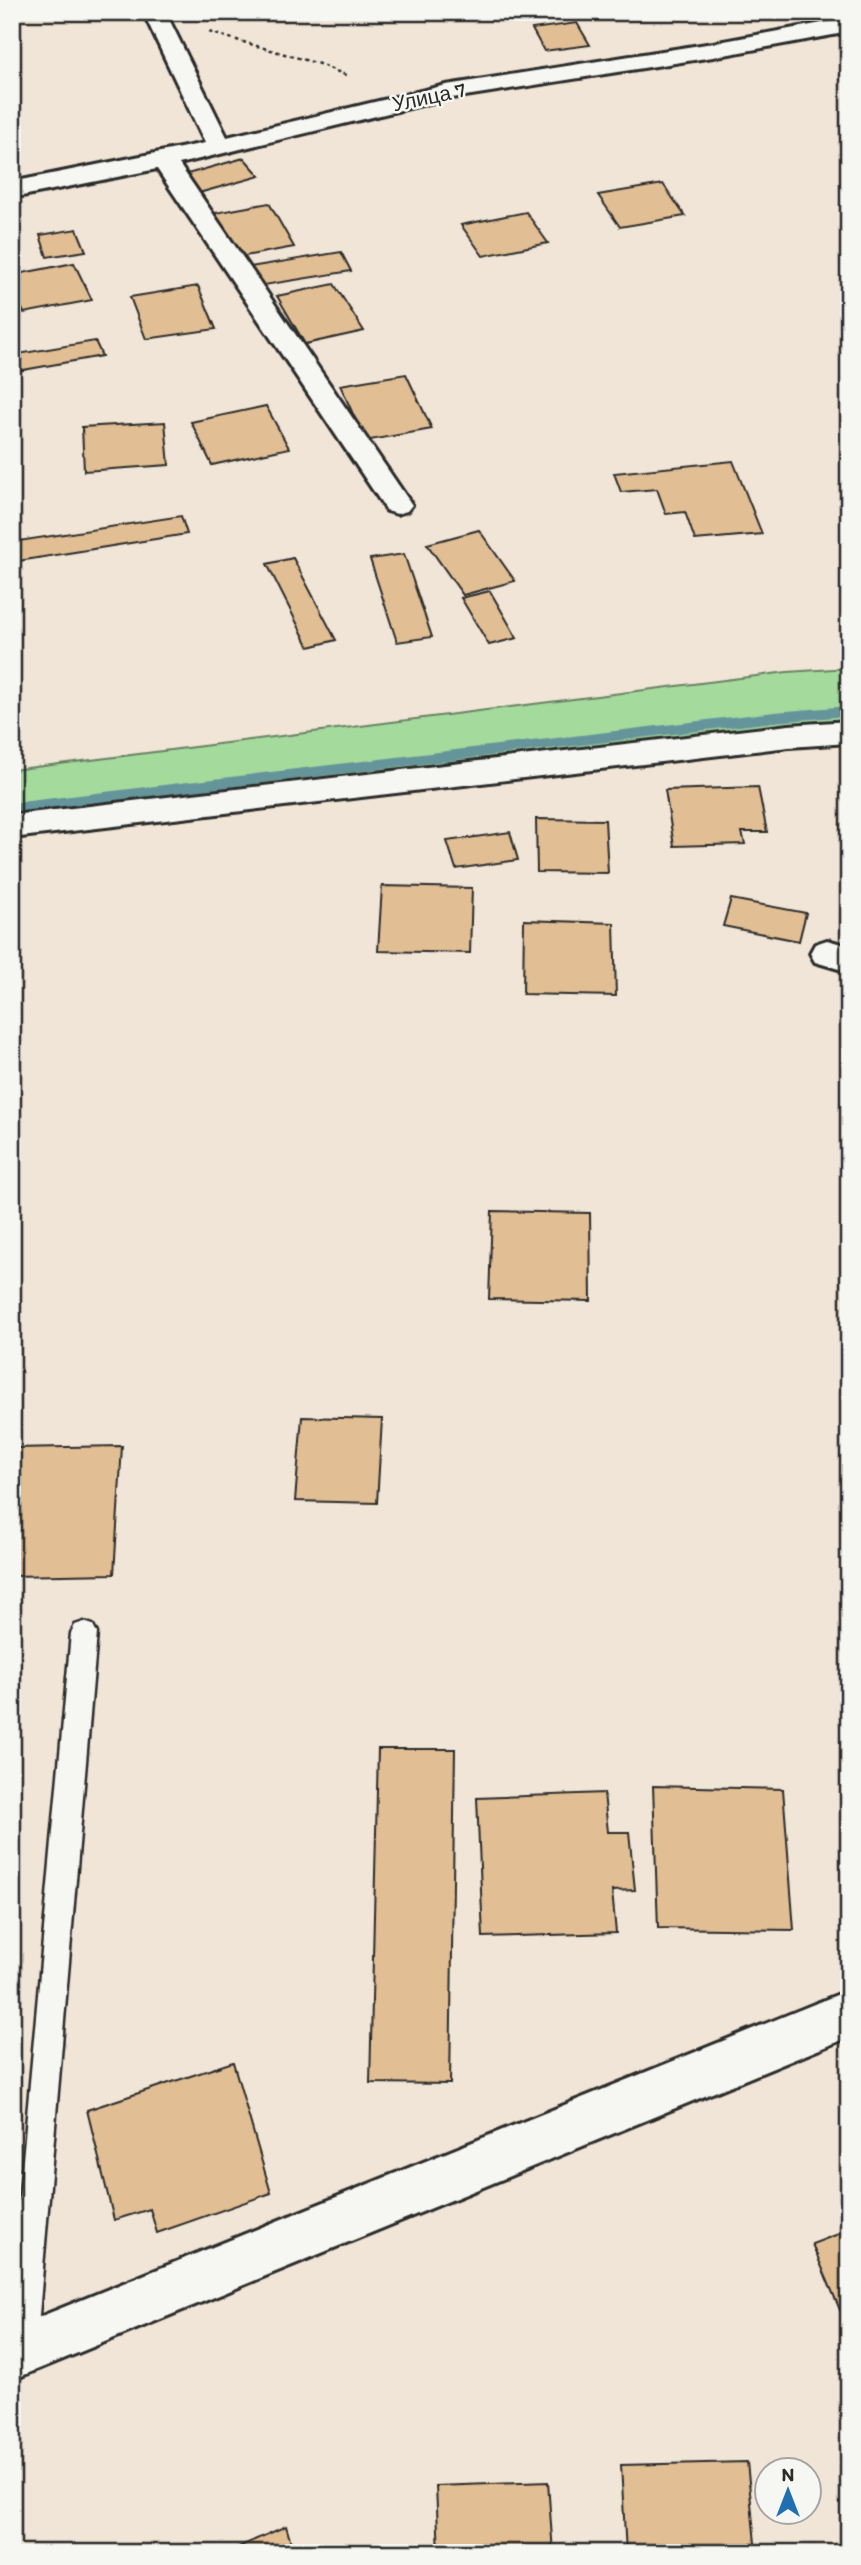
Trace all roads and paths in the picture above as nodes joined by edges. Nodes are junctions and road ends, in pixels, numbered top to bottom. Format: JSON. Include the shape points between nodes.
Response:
{"nodes":[{"id":1,"x":154,"y":13,"type":"edge"},
{"id":2,"x":849,"y":24,"type":"edge"},
{"id":3,"x":407,"y":101,"type":"junction"},
{"id":4,"x":219,"y":146,"type":"junction"},
{"id":5,"x":164,"y":160,"type":"junction"},
{"id":6,"x":12,"y":190,"type":"edge"},
{"id":7,"x":397,"y":505,"type":"dead end"},
{"id":8,"x":849,"y":732,"type":"edge"},
{"id":9,"x":12,"y":827,"type":"edge"},
{"id":10,"x":85,"y":1633,"type":"dead end"},
{"id":11,"x":849,"y":2013,"type":"edge"},
{"id":12,"x":17,"y":2352,"type":"edge"}],
"edges":[{"from":1,"to":3,"type":"path","via":[[319,64]]},
{"from":1,"to":4,"type":"street"},
{"from":2,"to":3,"type":"street","name":"Улица 7"},
{"from":3,"to":4,"type":"street","name":"Улица 7"},
{"from":4,"to":5,"type":"street","name":"Улица 7"},
{"from":5,"to":6,"type":"street","name":"Улица 7"},
{"from":5,"to":7,"type":"street"},
{"from":8,"to":9,"type":"street"},
{"from":10,"to":12,"type":"lane"},
{"from":11,"to":12,"type":"street"}]}
